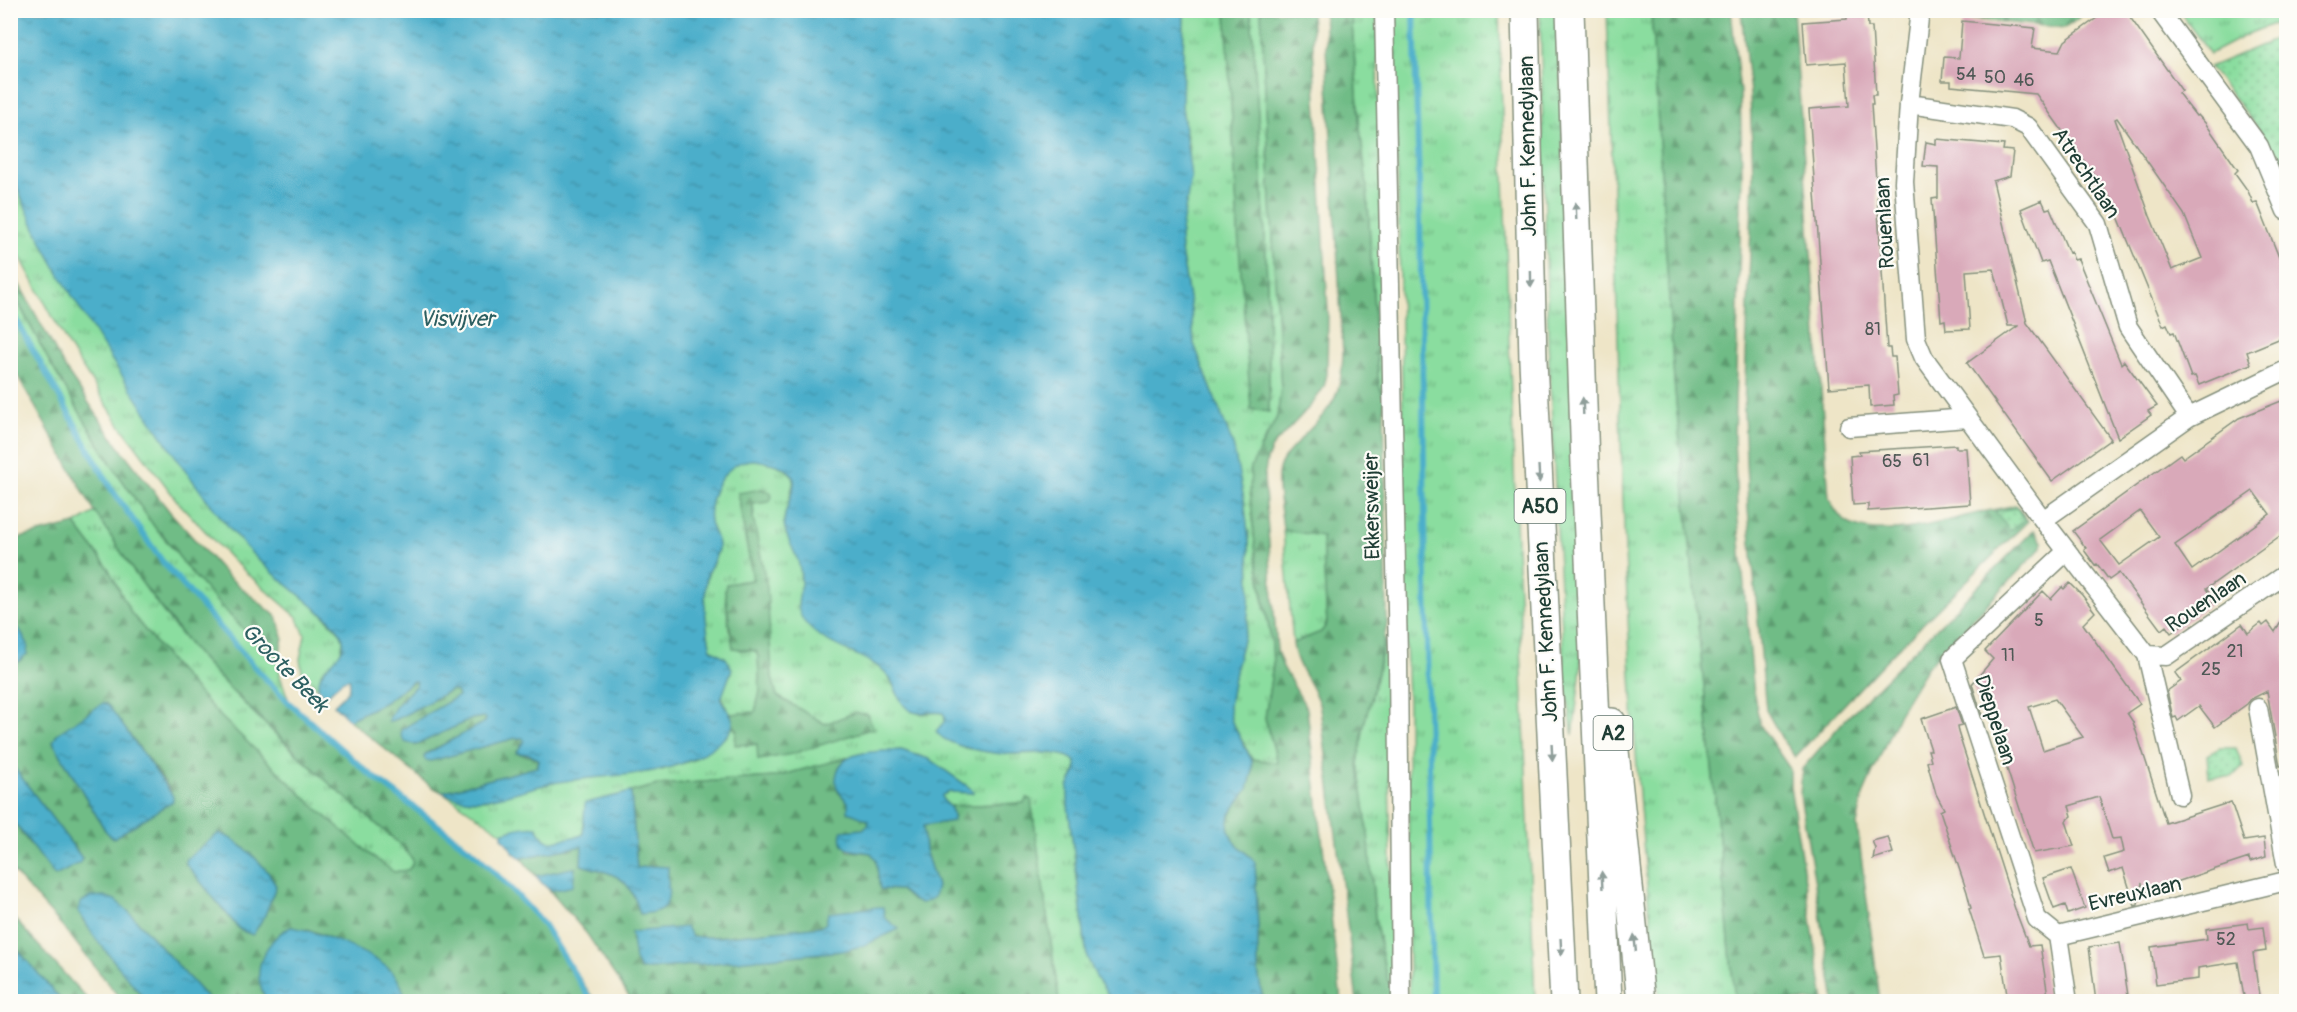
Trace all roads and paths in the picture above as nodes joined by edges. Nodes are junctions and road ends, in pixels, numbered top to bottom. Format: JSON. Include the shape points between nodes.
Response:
{"nodes":[{"id":1,"x":1384,"y":10,"type":"edge"},
{"id":2,"x":1525,"y":10,"type":"edge"},
{"id":3,"x":1570,"y":10,"type":"edge"},
{"id":4,"x":1920,"y":10,"type":"edge"},
{"id":5,"x":2159,"y":10,"type":"edge"},
{"id":6,"x":1909,"y":104,"type":"junction"},
{"id":7,"x":2286,"y":211,"type":"edge"},
{"id":8,"x":2286,"y":370,"type":"edge"},
{"id":9,"x":2189,"y":417,"type":"junction"},
{"id":10,"x":1968,"y":418,"type":"junction"},
{"id":11,"x":1849,"y":427,"type":"dead end"},
{"id":12,"x":1585,"y":465,"type":"junction"},
{"id":13,"x":2043,"y":520,"type":"junction"},
{"id":14,"x":2067,"y":551,"type":"junction"},
{"id":15,"x":2286,"y":574,"type":"edge"},
{"id":16,"x":2147,"y":655,"type":"junction"},
{"id":17,"x":2258,"y":708,"type":"dead end"},
{"id":18,"x":2180,"y":795,"type":"dead end"},
{"id":19,"x":2286,"y":864,"type":"edge"},
{"id":20,"x":2286,"y":881,"type":"edge"},
{"id":21,"x":2058,"y":936,"type":"junction"},
{"id":22,"x":1401,"y":1002,"type":"edge"},
{"id":23,"x":1564,"y":1002,"type":"edge"},
{"id":24,"x":1608,"y":1002,"type":"edge"},
{"id":25,"x":1641,"y":1002,"type":"edge"},
{"id":26,"x":2068,"y":1002,"type":"edge"}],
"edges":[{"from":1,"to":22,"type":"street","name":"Ekkersweijer"},
{"from":2,"to":23,"type":"highway","name":"John F. Kennedylaan","number":"A50","one_way":true,"via":[[1534,373]]},
{"from":12,"to":3,"type":"highway","number":"A50","one_way":true},
{"from":4,"to":6,"type":"street","name":"Rouenlaan"},
{"from":5,"to":7,"type":"street","via":[[2259,146]]},
{"from":6,"to":9,"type":"street","name":"Atrechtlaan","via":[[2012,119],[2028,127],[2098,224],[2128,327]]},
{"from":6,"to":10,"type":"street","name":"Rouenlaan","via":[[1904,182],[1916,339],[1924,358]]},
{"from":8,"to":9,"type":"street"},
{"from":9,"to":13,"type":"street"},
{"from":10,"to":11,"type":"street"},
{"from":10,"to":13,"type":"street","name":"Rouenlaan"},
{"from":24,"to":12,"type":"highway","number":"A50","one_way":true},
{"from":25,"to":12,"type":"highway","number":"A2","one_way":true},
{"from":13,"to":14,"type":"street","name":"Rouenlaan"},
{"from":14,"to":16,"type":"street","name":"Rouenlaan"},
{"from":14,"to":21,"type":"street","name":"Dieppelaan","via":[[1952,659],[2037,919]]},
{"from":15,"to":16,"type":"street","name":"Rouenlaan","via":[[2166,656]]},
{"from":16,"to":18,"type":"street","name":"Rouenlaan"},
{"from":17,"to":19,"type":"street"},
{"from":20,"to":21,"type":"street","name":"Evreuxlaan"},
{"from":21,"to":26,"type":"street"}]}
